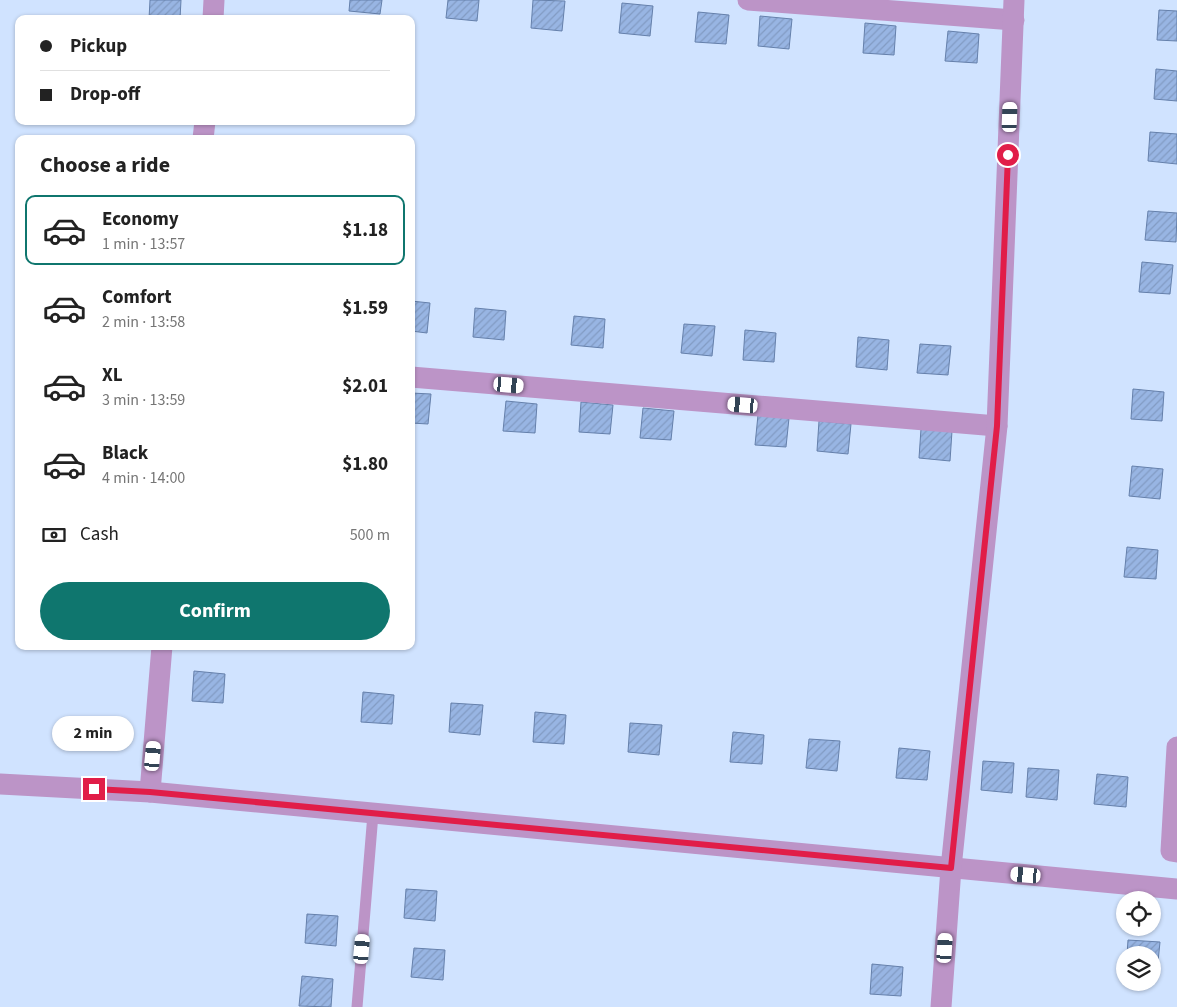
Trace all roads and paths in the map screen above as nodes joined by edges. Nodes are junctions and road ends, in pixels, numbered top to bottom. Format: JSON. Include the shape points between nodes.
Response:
{"nodes":[{"id":1,"x":214,"y":0,"type":"edge"},
{"id":2,"x":748,"y":0,"type":"edge"},
{"id":3,"x":1014,"y":10,"type":"edge"},
{"id":4,"x":213,"y":15,"type":"edge"},
{"id":5,"x":415,"y":377,"type":"edge"},
{"id":6,"x":997,"y":426,"type":"junction"},
{"id":7,"x":162,"y":650,"type":"edge"},
{"id":8,"x":1177,"y":747,"type":"edge"},
{"id":9,"x":0,"y":784,"type":"edge"},
{"id":10,"x":150,"y":792,"type":"junction"},
{"id":11,"x":373,"y":814,"type":"junction"},
{"id":12,"x":1177,"y":852,"type":"edge"},
{"id":13,"x":951,"y":868,"type":"junction"},
{"id":14,"x":1177,"y":889,"type":"edge"},
{"id":15,"x":358,"y":1007,"type":"edge"},
{"id":16,"x":941,"y":1007,"type":"edge"}],
"edges":[{"from":1,"to":4,"type":"street"},
{"from":2,"to":3,"type":"street"},
{"from":3,"to":6,"type":"street"},
{"from":5,"to":6,"type":"street"},
{"from":6,"to":13,"type":"street"},
{"from":7,"to":10,"type":"street"},
{"from":8,"to":12,"type":"street","via":[[1171,851]]},
{"from":9,"to":10,"type":"street"},
{"from":10,"to":11,"type":"street"},
{"from":11,"to":13,"type":"street"},
{"from":11,"to":15,"type":"lane"},
{"from":13,"to":14,"type":"street"},
{"from":13,"to":16,"type":"street"}]}
